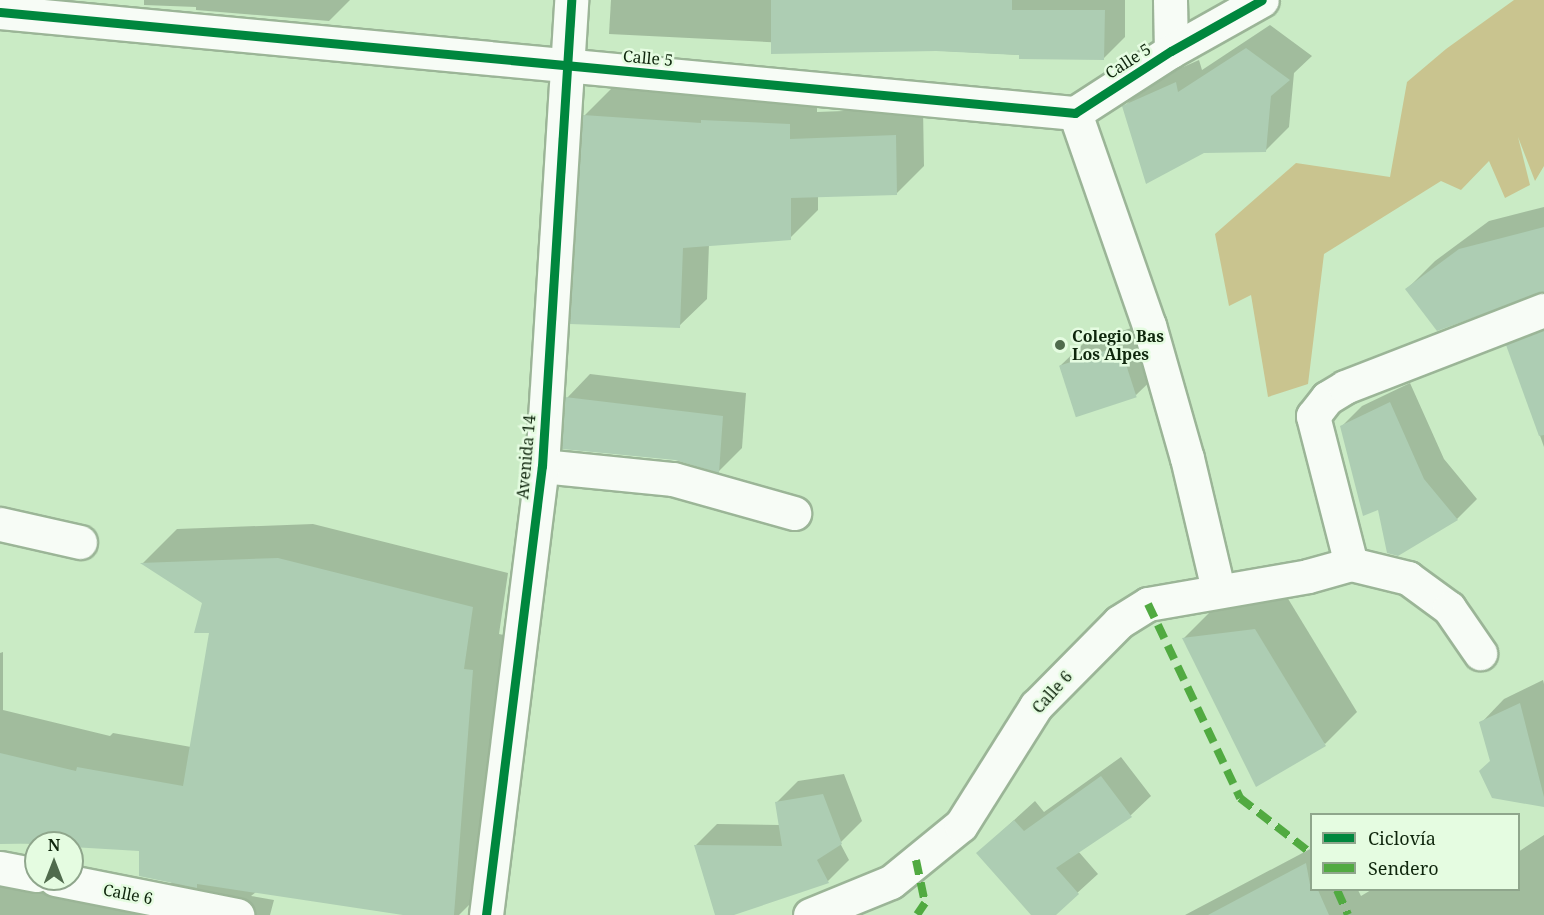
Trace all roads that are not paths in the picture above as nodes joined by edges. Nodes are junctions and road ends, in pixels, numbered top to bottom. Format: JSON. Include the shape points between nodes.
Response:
{"nodes":[{"id":1,"x":571,"y":0,"type":"edge"},
{"id":2,"x":1170,"y":0,"type":"edge"},
{"id":3,"x":1262,"y":0,"type":"edge"},
{"id":4,"x":0,"y":12,"type":"edge"},
{"id":5,"x":1171,"y":51,"type":"junction"},
{"id":6,"x":564,"y":65,"type":"junction"},
{"id":7,"x":1075,"y":113,"type":"junction"},
{"id":8,"x":1544,"y":310,"type":"edge"},
{"id":9,"x":542,"y":466,"type":"junction"},
{"id":10,"x":794,"y":513,"type":"dead end"},
{"id":11,"x":0,"y":525,"type":"edge"},
{"id":12,"x":80,"y":542,"type":"dead end"},
{"id":13,"x":1351,"y":564,"type":"junction"},
{"id":14,"x":1218,"y":589,"type":"junction"},
{"id":15,"x":1480,"y":653,"type":"dead end"},
{"id":16,"x":0,"y":868,"type":"edge"},
{"id":17,"x":24,"y":873,"type":"edge"},
{"id":18,"x":84,"y":885,"type":"edge"},
{"id":19,"x":237,"y":915,"type":"edge"},
{"id":20,"x":486,"y":915,"type":"edge"},
{"id":21,"x":810,"y":915,"type":"edge"}],
"edges":[{"from":1,"to":6,"type":"street","name":"Avenida 14"},
{"from":2,"to":5,"type":"street"},
{"from":3,"to":5,"type":"street","name":"Calle 5"},
{"from":4,"to":6,"type":"street","name":"Calle 5"},
{"from":5,"to":7,"type":"street","name":"Calle 5"},
{"from":6,"to":7,"type":"street","name":"Calle 5"},
{"from":6,"to":9,"type":"street","name":"Avenida 14"},
{"from":7,"to":14,"type":"street","via":[[1149,325],[1187,458]]},
{"from":8,"to":13,"type":"street","via":[[1345,387],[1327,398],[1313,416]]},
{"from":9,"to":10,"type":"street","via":[[673,479]]},
{"from":9,"to":20,"type":"street","name":"Avenida 14"},
{"from":11,"to":12,"type":"street"},
{"from":13,"to":14,"type":"street","name":"Calle 6","via":[[1308,576]]},
{"from":13,"to":15,"type":"street","via":[[1408,579],[1449,608]]},
{"from":14,"to":21,"type":"street","name":"Calle 6","via":[[1148,604],[1119,622],[1036,706],[961,825],[891,882]]},
{"from":16,"to":17,"type":"street"},
{"from":18,"to":19,"type":"street","name":"Calle 6"}]}
